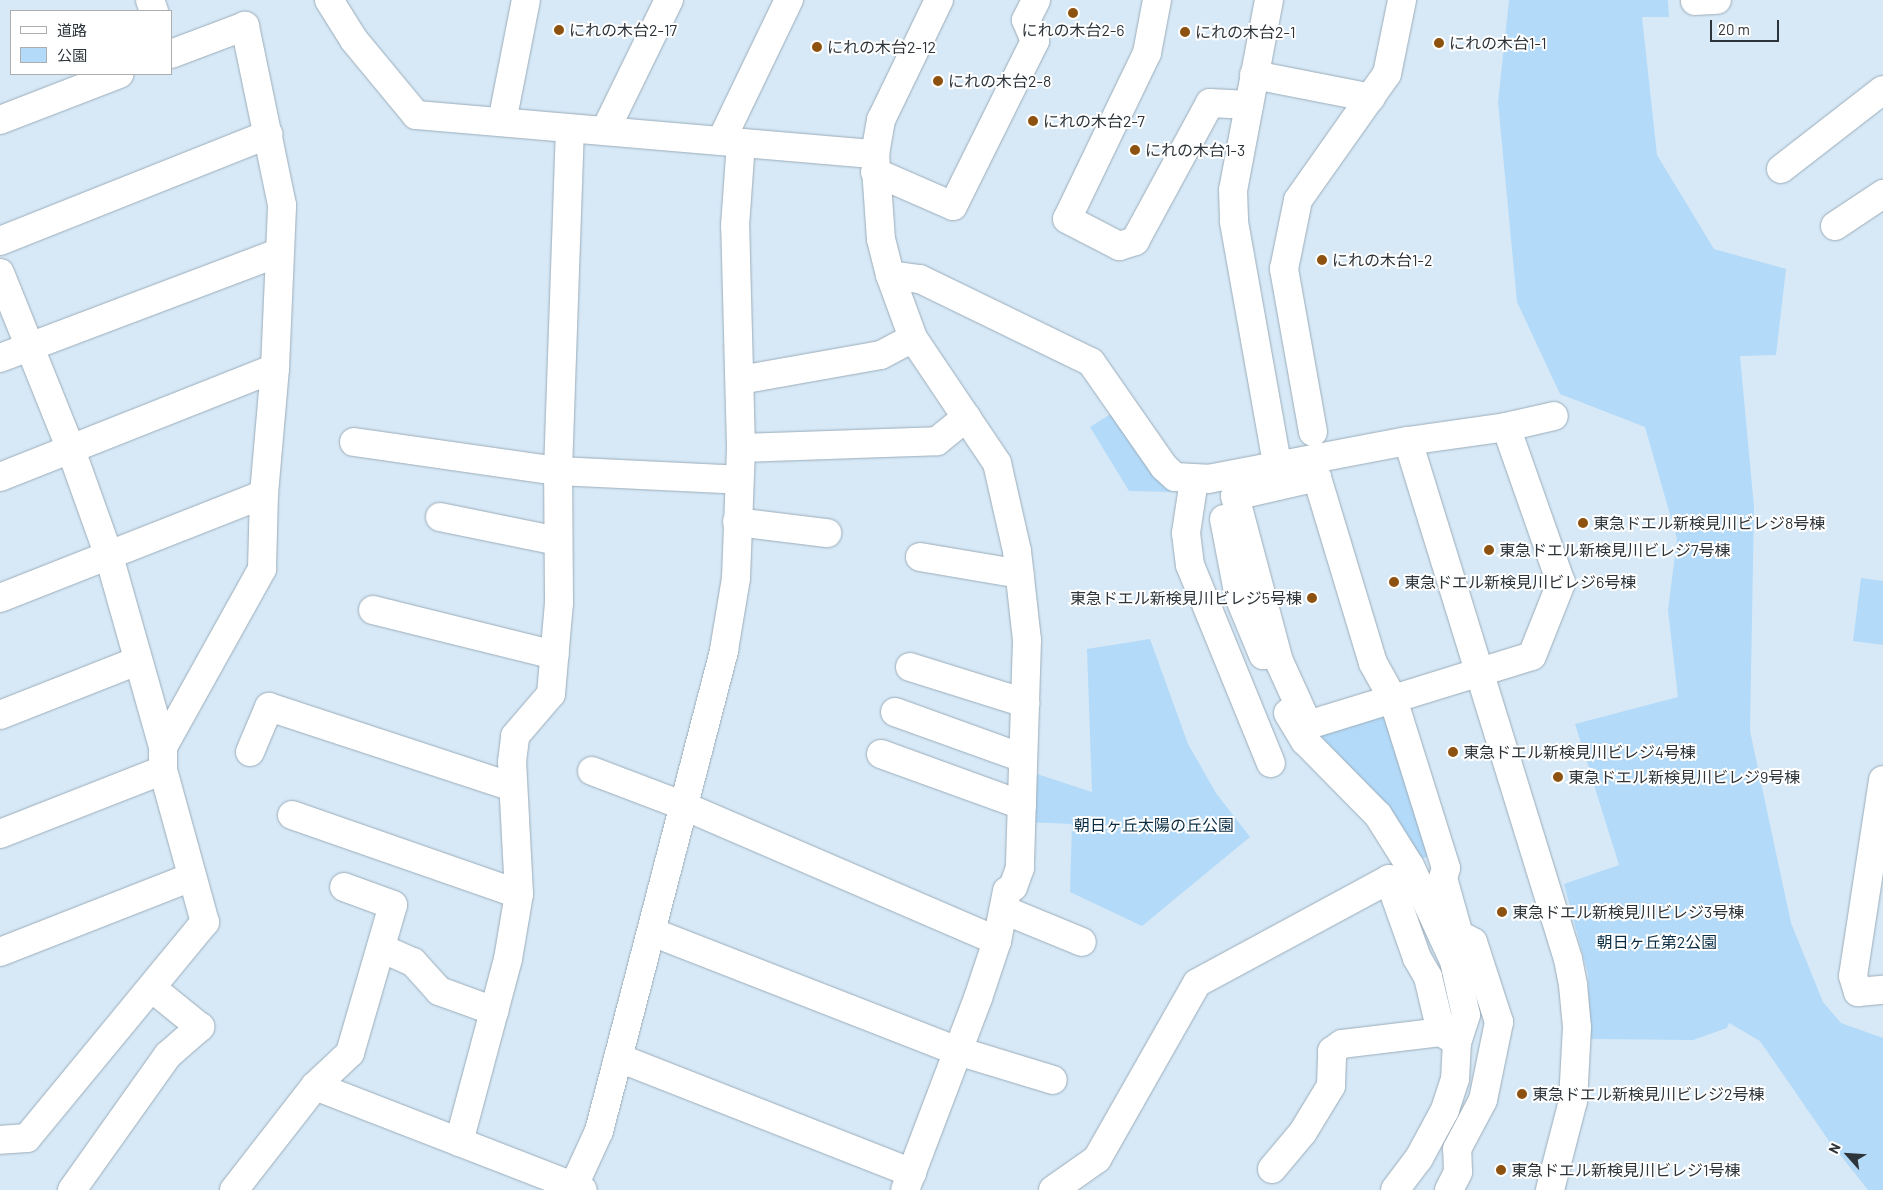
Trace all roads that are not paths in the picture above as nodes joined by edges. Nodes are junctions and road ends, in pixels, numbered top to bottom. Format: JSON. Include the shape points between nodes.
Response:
{"nodes":[{"id":1,"x":329,"y":0,"type":"edge"},
{"id":2,"x":526,"y":0,"type":"edge"},
{"id":3,"x":669,"y":0,"type":"edge"},
{"id":4,"x":789,"y":0,"type":"edge"},
{"id":5,"x":939,"y":0,"type":"edge"},
{"id":6,"x":1036,"y":0,"type":"edge"},
{"id":7,"x":1157,"y":0,"type":"edge"},
{"id":8,"x":1270,"y":0,"type":"edge"},
{"id":9,"x":1402,"y":0,"type":"edge"},
{"id":10,"x":172,"y":54,"type":"edge"},
{"id":11,"x":117,"y":75,"type":"edge"},
{"id":12,"x":1254,"y":75,"type":"junction"},
{"id":13,"x":1883,"y":90,"type":"edge"},
{"id":14,"x":1371,"y":98,"type":"junction"},
{"id":15,"x":1249,"y":105,"type":"junction"},
{"id":16,"x":0,"y":120,"type":"edge"},
{"id":17,"x":502,"y":122,"type":"junction"},
{"id":18,"x":570,"y":129,"type":"junction"},
{"id":19,"x":605,"y":131,"type":"junction"},
{"id":20,"x":269,"y":134,"type":"junction"},
{"id":21,"x":731,"y":142,"type":"junction"},
{"id":22,"x":875,"y":163,"type":"junction"},
{"id":23,"x":1781,"y":169,"type":"dead end"},
{"id":24,"x":1883,"y":194,"type":"edge"},
{"id":25,"x":1835,"y":226,"type":"dead end"},
{"id":26,"x":0,"y":241,"type":"edge"},
{"id":27,"x":278,"y":253,"type":"junction"},
{"id":28,"x":0,"y":273,"type":"edge"},
{"id":29,"x":890,"y":275,"type":"junction"},
{"id":30,"x":914,"y":338,"type":"junction"},
{"id":31,"x":29,"y":346,"type":"junction"},
{"id":32,"x":0,"y":358,"type":"edge"},
{"id":33,"x":274,"y":368,"type":"junction"},
{"id":34,"x":740,"y":380,"type":"junction"},
{"id":35,"x":1554,"y":416,"type":"dead end"},
{"id":36,"x":967,"y":417,"type":"junction"},
{"id":37,"x":1506,"y":427,"type":"junction"},
{"id":38,"x":1313,"y":432,"type":"dead end"},
{"id":39,"x":1408,"y":441,"type":"junction"},
{"id":40,"x":354,"y":442,"type":"dead end"},
{"id":41,"x":740,"y":448,"type":"junction"},
{"id":42,"x":71,"y":450,"type":"junction"},
{"id":43,"x":1277,"y":464,"type":"junction"},
{"id":44,"x":558,"y":471,"type":"junction"},
{"id":45,"x":0,"y":477,"type":"edge"},
{"id":46,"x":1201,"y":479,"type":"junction"},
{"id":47,"x":739,"y":480,"type":"junction"},
{"id":48,"x":264,"y":494,"type":"junction"},
{"id":49,"x":440,"y":517,"type":"dead end"},
{"id":50,"x":737,"y":522,"type":"junction"},
{"id":51,"x":827,"y":533,"type":"dead end"},
{"id":52,"x":558,"y":541,"type":"junction"},
{"id":53,"x":108,"y":556,"type":"junction"},
{"id":54,"x":920,"y":556,"type":"dead end"},
{"id":55,"x":1020,"y":574,"type":"junction"},
{"id":56,"x":0,"y":598,"type":"edge"},
{"id":57,"x":373,"y":610,"type":"dead end"},
{"id":58,"x":554,"y":655,"type":"junction"},
{"id":59,"x":138,"y":660,"type":"junction"},
{"id":60,"x":910,"y":667,"type":"dead end"},
{"id":61,"x":1479,"y":672,"type":"junction"},
{"id":62,"x":1393,"y":700,"type":"junction"},
{"id":63,"x":1025,"y":703,"type":"junction"},
{"id":64,"x":896,"y":712,"type":"dead end"},
{"id":65,"x":0,"y":715,"type":"edge"},
{"id":66,"x":250,"y":752,"type":"dead end"},
{"id":67,"x":881,"y":754,"type":"dead end"},
{"id":68,"x":1023,"y":758,"type":"junction"},
{"id":69,"x":163,"y":759,"type":"junction"},
{"id":70,"x":1271,"y":763,"type":"dead end"},
{"id":71,"x":592,"y":771,"type":"dead end"},
{"id":72,"x":1883,"y":780,"type":"edge"},
{"id":73,"x":513,"y":788,"type":"junction"},
{"id":74,"x":1022,"y":805,"type":"junction"},
{"id":75,"x":684,"y":806,"type":"junction"},
{"id":76,"x":292,"y":815,"type":"dead end"},
{"id":77,"x":0,"y":834,"type":"edge"},
{"id":78,"x":191,"y":877,"type":"junction"},
{"id":79,"x":344,"y":887,"type":"dead end"},
{"id":80,"x":519,"y":894,"type":"junction"},
{"id":81,"x":1004,"y":910,"type":"junction"},
{"id":82,"x":652,"y":932,"type":"junction"},
{"id":83,"x":997,"y":941,"type":"junction"},
{"id":84,"x":1082,"y":942,"type":"dead end"},
{"id":85,"x":381,"y":948,"type":"junction"},
{"id":86,"x":0,"y":952,"type":"edge"},
{"id":87,"x":153,"y":989,"type":"junction"},
{"id":88,"x":1883,"y":990,"type":"edge"},
{"id":89,"x":494,"y":1011,"type":"junction"},
{"id":90,"x":1449,"y":1037,"type":"junction"},
{"id":91,"x":958,"y":1051,"type":"junction"},
{"id":92,"x":619,"y":1058,"type":"junction"},
{"id":93,"x":1054,"y":1080,"type":"dead end"},
{"id":94,"x":315,"y":1086,"type":"junction"},
{"id":95,"x":0,"y":1140,"type":"edge"},
{"id":96,"x":459,"y":1142,"type":"junction"},
{"id":97,"x":1272,"y":1169,"type":"dead end"},
{"id":98,"x":909,"y":1181,"type":"edge"},
{"id":99,"x":576,"y":1189,"type":"edge"},
{"id":100,"x":72,"y":1190,"type":"edge"},
{"id":101,"x":234,"y":1190,"type":"edge"},
{"id":102,"x":1053,"y":1190,"type":"edge"},
{"id":103,"x":1395,"y":1190,"type":"edge"},
{"id":104,"x":1449,"y":1190,"type":"edge"},
{"id":105,"x":1550,"y":1190,"type":"edge"}],
"edges":[{"from":1,"to":17,"type":"street","via":[[354,40],[416,115]]},
{"from":2,"to":17,"type":"street"},
{"from":3,"to":19,"type":"street"},
{"from":4,"to":21,"type":"street"},
{"from":5,"to":22,"type":"street","via":[[881,120]]},
{"from":6,"to":22,"type":"street","via":[[1026,20],[1035,41],[953,206]]},
{"from":7,"to":15,"type":"street","via":[[1147,53],[1067,219],[1119,246],[1135,241],[1210,103]]},
{"from":8,"to":12,"type":"street"},
{"from":9,"to":14,"type":"street","via":[[1387,74]]},
{"from":10,"to":20,"type":"street","via":[[245,26]]},
{"from":11,"to":16,"type":"street"},
{"from":12,"to":14,"type":"street"},
{"from":12,"to":15,"type":"street"},
{"from":13,"to":23,"type":"street"},
{"from":14,"to":38,"type":"street","via":[[1298,200],[1284,269]]},
{"from":15,"to":43,"type":"street","via":[[1233,190],[1234,222]]},
{"from":17,"to":18,"type":"street"},
{"from":18,"to":19,"type":"street"},
{"from":18,"to":44,"type":"street"},
{"from":19,"to":21,"type":"street"},
{"from":20,"to":26,"type":"street"},
{"from":20,"to":27,"type":"street","via":[[282,204]]},
{"from":21,"to":22,"type":"street"},
{"from":21,"to":34,"type":"street"},
{"from":22,"to":29,"type":"street","via":[[881,240]]},
{"from":24,"to":25,"type":"street"},
{"from":27,"to":31,"type":"street"},
{"from":27,"to":33,"type":"street"},
{"from":28,"to":31,"type":"street"},
{"from":29,"to":30,"type":"street"},
{"from":29,"to":46,"type":"street","via":[[920,279],[1092,362],[1164,467],[1175,477]]},
{"from":30,"to":34,"type":"street","via":[[881,355]]},
{"from":30,"to":36,"type":"street"},
{"from":31,"to":32,"type":"street"},
{"from":31,"to":42,"type":"street"},
{"from":33,"to":42,"type":"street"},
{"from":33,"to":48,"type":"street"},
{"from":34,"to":41,"type":"street"},
{"from":35,"to":37,"type":"street"},
{"from":36,"to":41,"type":"street","via":[[937,441]]},
{"from":36,"to":55,"type":"street","via":[[997,463]]},
{"from":37,"to":39,"type":"street"},
{"from":37,"to":61,"type":"street","via":[[1561,583],[1532,656]]},
{"from":39,"to":43,"type":"street"},
{"from":39,"to":61,"type":"street"},
{"from":40,"to":44,"type":"street"},
{"from":41,"to":47,"type":"street"},
{"from":42,"to":45,"type":"street"},
{"from":42,"to":53,"type":"street"},
{"from":43,"to":46,"type":"street"},
{"from":44,"to":47,"type":"street"},
{"from":44,"to":52,"type":"street"},
{"from":46,"to":70,"type":"street","via":[[1186,533],[1190,564]]},
{"from":46,"to":90,"type":"street","via":[[1220,500],[1238,597],[1292,721],[1305,741],[1378,815],[1410,866],[1454,960],[1466,1015]]},
{"from":47,"to":50,"type":"street"},
{"from":48,"to":53,"type":"street"},
{"from":48,"to":69,"type":"street","via":[[262,569]]},
{"from":49,"to":52,"type":"street"},
{"from":50,"to":51,"type":"street"},
{"from":50,"to":75,"type":"street","via":[[736,578],[724,650]]},
{"from":52,"to":58,"type":"street"},
{"from":53,"to":56,"type":"street"},
{"from":53,"to":59,"type":"street"},
{"from":54,"to":55,"type":"street"},
{"from":55,"to":63,"type":"street","via":[[1027,640]]},
{"from":57,"to":58,"type":"street"},
{"from":58,"to":73,"type":"street","via":[[552,694],[515,736]]},
{"from":59,"to":65,"type":"street"},
{"from":59,"to":69,"type":"street"},
{"from":60,"to":63,"type":"street"},
{"from":61,"to":62,"type":"street"},
{"from":61,"to":105,"type":"street","via":[[1568,959],[1574,992],[1577,1041],[1574,1101]]},
{"from":62,"to":62,"type":"street","via":[[1308,725],[1279,661],[1235,496],[1316,477],[1374,663]]},
{"from":62,"to":104,"type":"street","via":[[1446,868],[1443,878],[1459,935],[1473,942],[1499,1022],[1483,1100],[1457,1149],[1458,1172]]},
{"from":63,"to":68,"type":"street"},
{"from":64,"to":68,"type":"street"},
{"from":66,"to":73,"type":"street","via":[[269,707]]},
{"from":67,"to":74,"type":"street"},
{"from":68,"to":74,"type":"street"},
{"from":69,"to":77,"type":"street"},
{"from":69,"to":78,"type":"street"},
{"from":71,"to":75,"type":"street"},
{"from":72,"to":88,"type":"street","via":[[1853,976],[1858,992]]},
{"from":73,"to":80,"type":"street"},
{"from":74,"to":81,"type":"street","via":[[1020,868],[1013,888],[1007,891]]},
{"from":75,"to":82,"type":"street"},
{"from":75,"to":83,"type":"street"},
{"from":76,"to":80,"type":"street"},
{"from":78,"to":86,"type":"street"},
{"from":78,"to":87,"type":"street","via":[[205,922]]},
{"from":79,"to":85,"type":"street","via":[[393,905]]},
{"from":80,"to":89,"type":"street","via":[[508,959]]},
{"from":81,"to":83,"type":"street"},
{"from":81,"to":84,"type":"street"},
{"from":82,"to":91,"type":"street"},
{"from":82,"to":92,"type":"street"},
{"from":83,"to":91,"type":"street"},
{"from":85,"to":89,"type":"street","via":[[413,962],[439,991]]},
{"from":85,"to":94,"type":"street","via":[[350,1053]]},
{"from":87,"to":95,"type":"street","via":[[27,1138]]},
{"from":87,"to":100,"type":"street","via":[[200,1027],[168,1055]]},
{"from":89,"to":96,"type":"street"},
{"from":90,"to":97,"type":"street","via":[[1342,1044],[1332,1051],[1331,1086],[1303,1132]]},
{"from":90,"to":102,"type":"street","via":[[1389,879],[1197,983],[1097,1159]]},
{"from":90,"to":103,"type":"street","via":[[1455,1079],[1445,1110],[1419,1158]]},
{"from":91,"to":93,"type":"street"},
{"from":91,"to":98,"type":"street"},
{"from":92,"to":98,"type":"street"},
{"from":92,"to":99,"type":"street","via":[[599,1131]]},
{"from":94,"to":96,"type":"street"},
{"from":94,"to":101,"type":"street"},
{"from":96,"to":99,"type":"street"}]}
